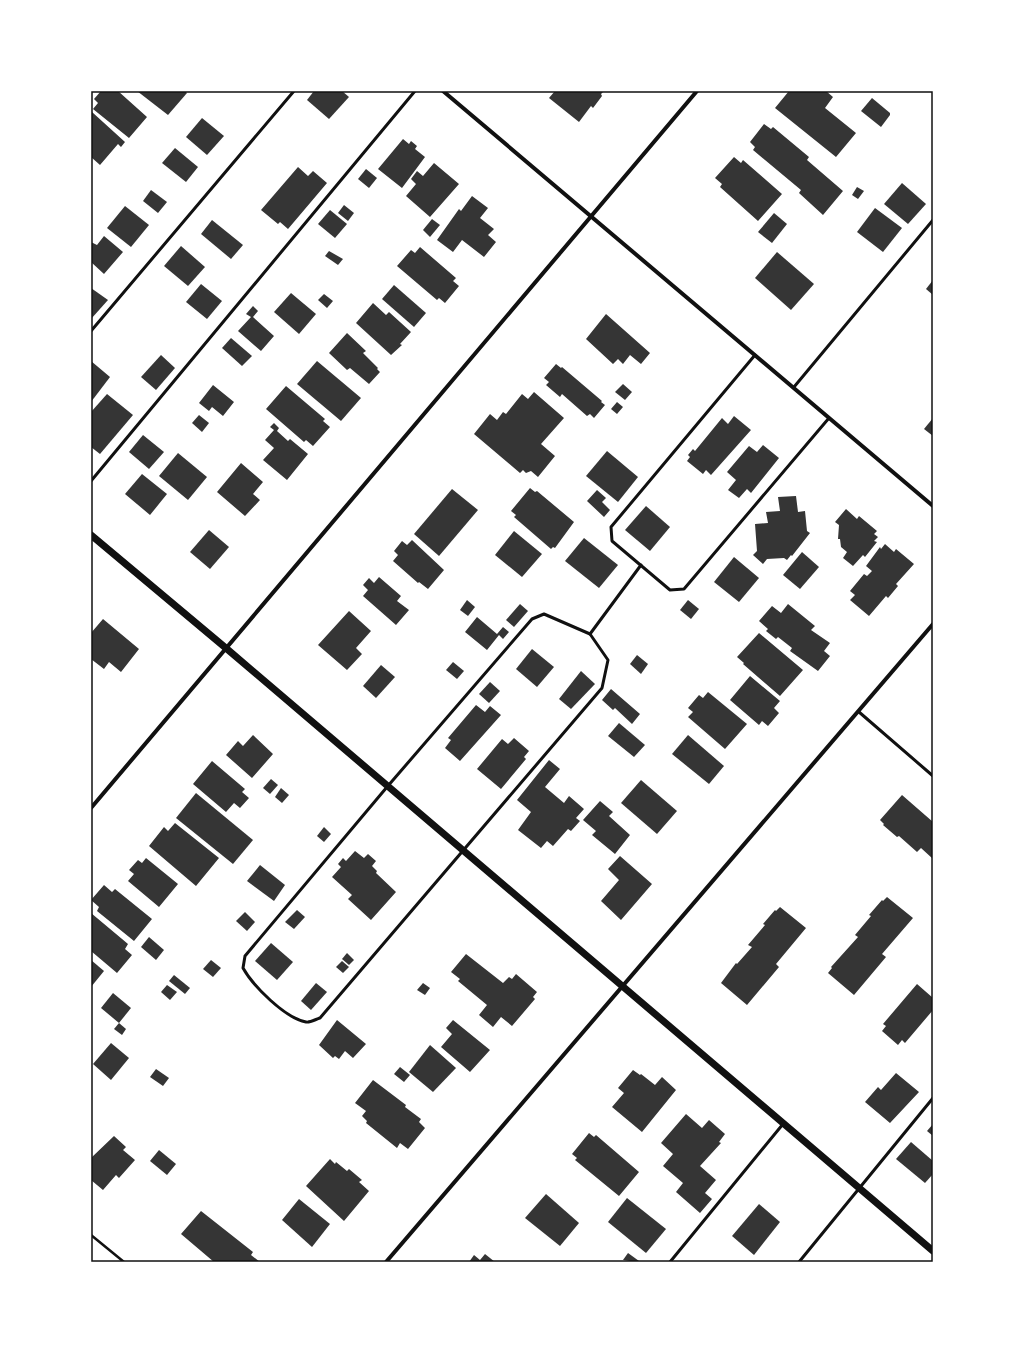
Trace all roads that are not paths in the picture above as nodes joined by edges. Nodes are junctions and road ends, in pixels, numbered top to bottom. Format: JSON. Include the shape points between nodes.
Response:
{"nodes":[{"id":1,"x":294,"y":91,"type":"edge"},
{"id":2,"x":415,"y":91,"type":"edge"},
{"id":3,"x":443,"y":91,"type":"edge"},
{"id":4,"x":697,"y":91,"type":"edge"},
{"id":5,"x":591,"y":215,"type":"junction"},
{"id":6,"x":933,"y":220,"type":"edge"},
{"id":7,"x":91,"y":331,"type":"edge"},
{"id":8,"x":755,"y":355,"type":"junction"},
{"id":9,"x":794,"y":387,"type":"junction"},
{"id":10,"x":829,"y":418,"type":"junction"},
{"id":11,"x":91,"y":481,"type":"edge"},
{"id":12,"x":933,"y":506,"type":"edge"},
{"id":13,"x":91,"y":536,"type":"edge"},
{"id":14,"x":641,"y":565,"type":"junction"},
{"id":15,"x":933,"y":624,"type":"edge"},
{"id":16,"x":590,"y":634,"type":"junction"},
{"id":17,"x":227,"y":649,"type":"junction"},
{"id":18,"x":859,"y":712,"type":"junction"},
{"id":19,"x":933,"y":776,"type":"edge"},
{"id":20,"x":387,"y":787,"type":"junction"},
{"id":21,"x":91,"y":808,"type":"edge"},
{"id":22,"x":462,"y":851,"type":"junction"},
{"id":23,"x":622,"y":987,"type":"junction"},
{"id":24,"x":933,"y":1098,"type":"edge"},
{"id":25,"x":783,"y":1124,"type":"junction"},
{"id":26,"x":859,"y":1188,"type":"junction"},
{"id":27,"x":933,"y":1251,"type":"edge"},
{"id":28,"x":386,"y":1262,"type":"edge"},
{"id":29,"x":670,"y":1262,"type":"edge"},
{"id":30,"x":799,"y":1262,"type":"edge"}],
"edges":[{"from":1,"to":7,"type":"lane"},
{"from":2,"to":11,"type":"lane"},
{"from":3,"to":5,"type":"street"},
{"from":4,"to":5,"type":"street"},
{"from":5,"to":8,"type":"street"},
{"from":5,"to":17,"type":"street"},
{"from":6,"to":9,"type":"lane"},
{"from":8,"to":9,"type":"street"},
{"from":8,"to":14,"type":"lane","via":[[611,527],[612,541]]},
{"from":9,"to":10,"type":"street"},
{"from":10,"to":12,"type":"street"},
{"from":10,"to":14,"type":"lane","via":[[684,589],[670,590]]},
{"from":13,"to":17,"type":"street"},
{"from":14,"to":16,"type":"lane"},
{"from":15,"to":18,"type":"street"},
{"from":16,"to":20,"type":"lane","via":[[544,614],[532,619]]},
{"from":16,"to":22,"type":"lane","via":[[608,660],[602,688]]},
{"from":17,"to":20,"type":"street"},
{"from":17,"to":21,"type":"street"},
{"from":18,"to":19,"type":"lane"},
{"from":18,"to":23,"type":"street"},
{"from":20,"to":22,"type":"street"},
{"from":20,"to":22,"type":"lane","via":[[245,956],[243,968],[249,979],[268,998],[294,1019],[308,1022],[320,1018]]},
{"from":22,"to":23,"type":"street"},
{"from":23,"to":25,"type":"street"},
{"from":23,"to":28,"type":"street"},
{"from":24,"to":26,"type":"lane"},
{"from":25,"to":26,"type":"street"},
{"from":25,"to":29,"type":"lane"},
{"from":26,"to":27,"type":"street"},
{"from":26,"to":30,"type":"lane"}]}
